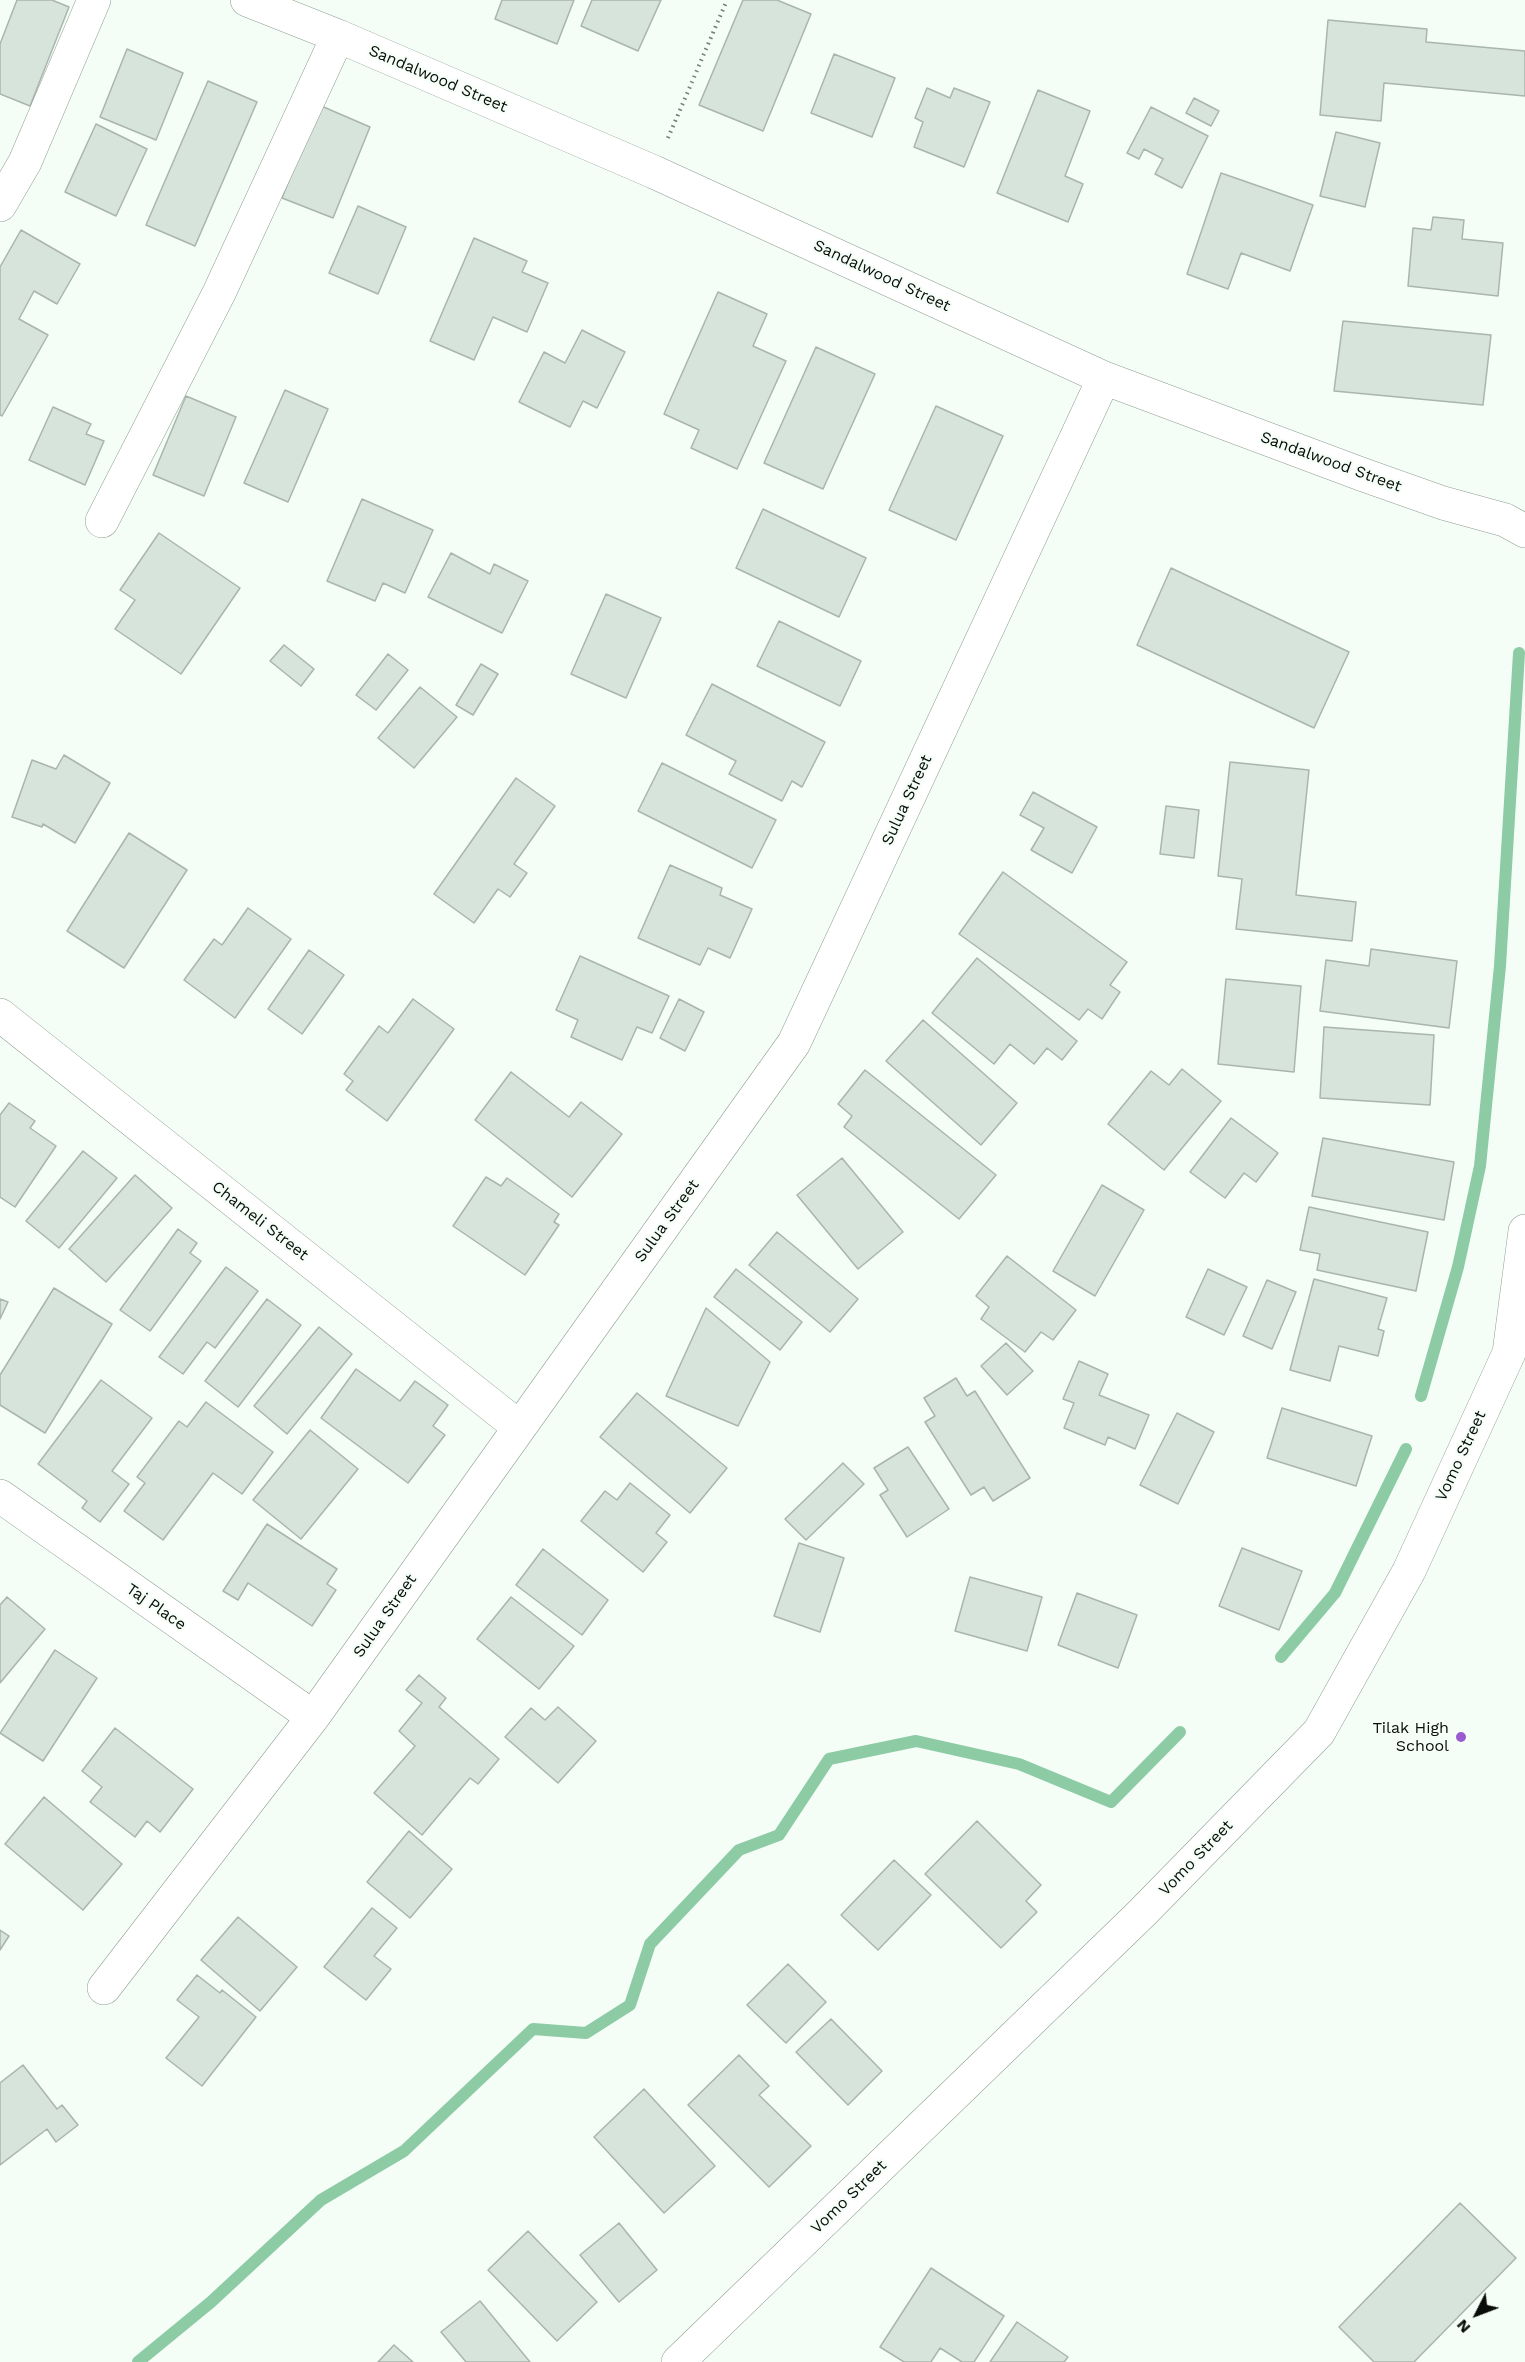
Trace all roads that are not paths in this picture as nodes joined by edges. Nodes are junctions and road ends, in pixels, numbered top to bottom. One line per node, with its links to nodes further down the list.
1 (94, 0): 4 (street)
2 (247, 0): 3 (street, Sandalwood Street)
3 (338, 36): 5 (street, Sandalwood Street); 6 (street)
4 (0, 205)
5 (1104, 378): 7 (street, Sandalwood Street); 11 (street, Sulua Street)
6 (102, 521)
7 (1525, 531)
8 (0, 1015): 11 (street, Chameli Street)
9 (1525, 1231): 10 (street, Vomo Street)
10 (1517, 1355): 15 (street, Vomo Street)
11 (519, 1427): 13 (street, Sulua Street)
12 (0, 1496): 13 (street, Taj Place)
13 (313, 1717): 14 (street, Sulua Street)
14 (104, 1988)
15 (678, 2362)

